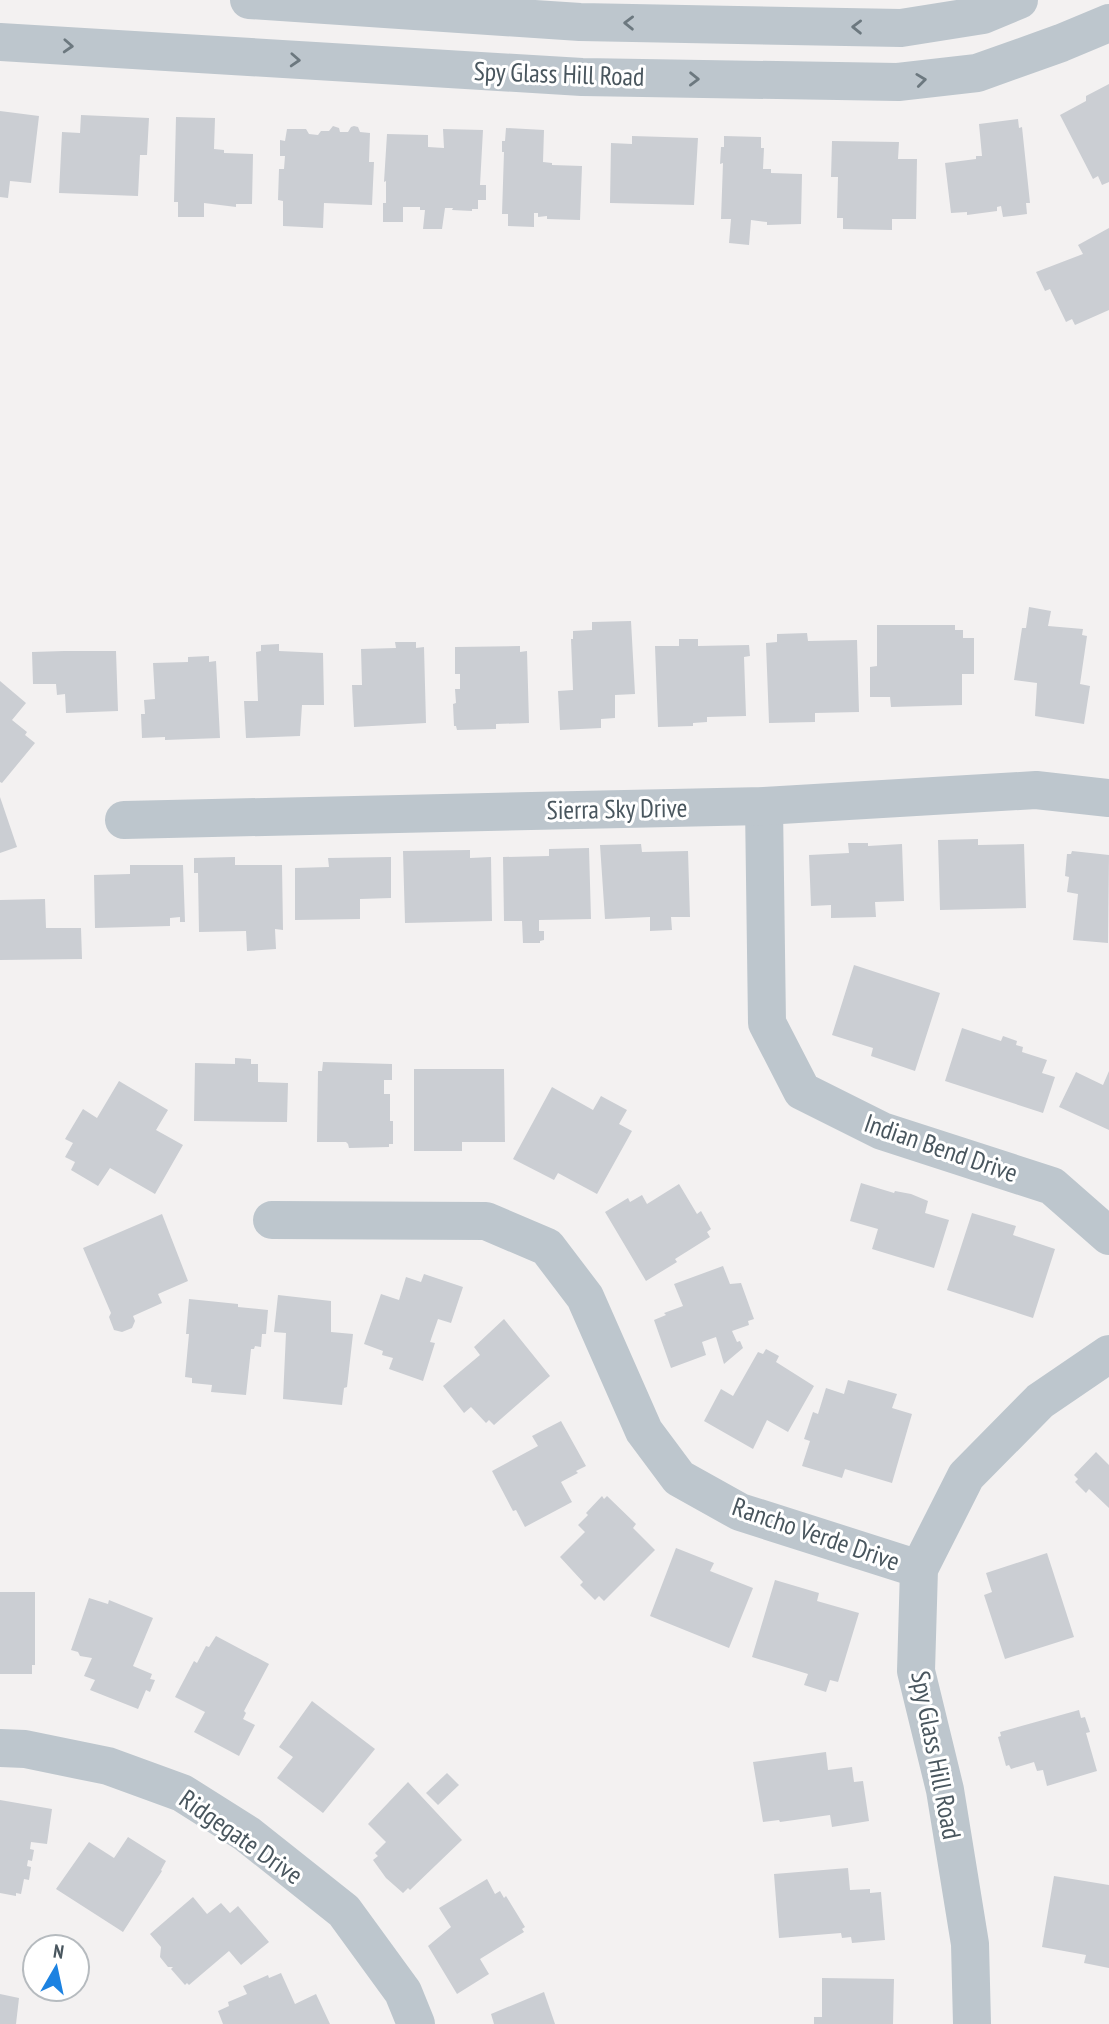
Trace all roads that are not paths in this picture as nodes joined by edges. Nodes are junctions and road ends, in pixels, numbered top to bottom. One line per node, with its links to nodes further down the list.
1 (249, 0): 3 (street, Spy Glass Hill Road)
2 (1019, 0): 3 (street, Spy Glass Hill Road, one-way to 3)
3 (580, 22): 6 (street)
4 (1109, 23): 6 (street, Spy Glass Hill Road, one-way to 4)
5 (0, 42): 6 (street, Spy Glass Hill Road, one-way to 6)
6 (582, 77)
7 (1109, 798): 8 (street, Sierra Sky Drive)
8 (764, 806): 9 (street, Sierra Sky Drive); 11 (street, Indian Bend Drive)
9 (124, 820)
10 (272, 1220): 13 (street, Rancho Verde Drive)
11 (1109, 1236)
12 (1109, 1354): 13 (street, Spy Glass Hill Road)
13 (919, 1569): 16 (street, Spy Glass Hill Road)
14 (0, 1748): 15 (street, Ridgegate Drive)
15 (416, 2024)
16 (972, 2024)

